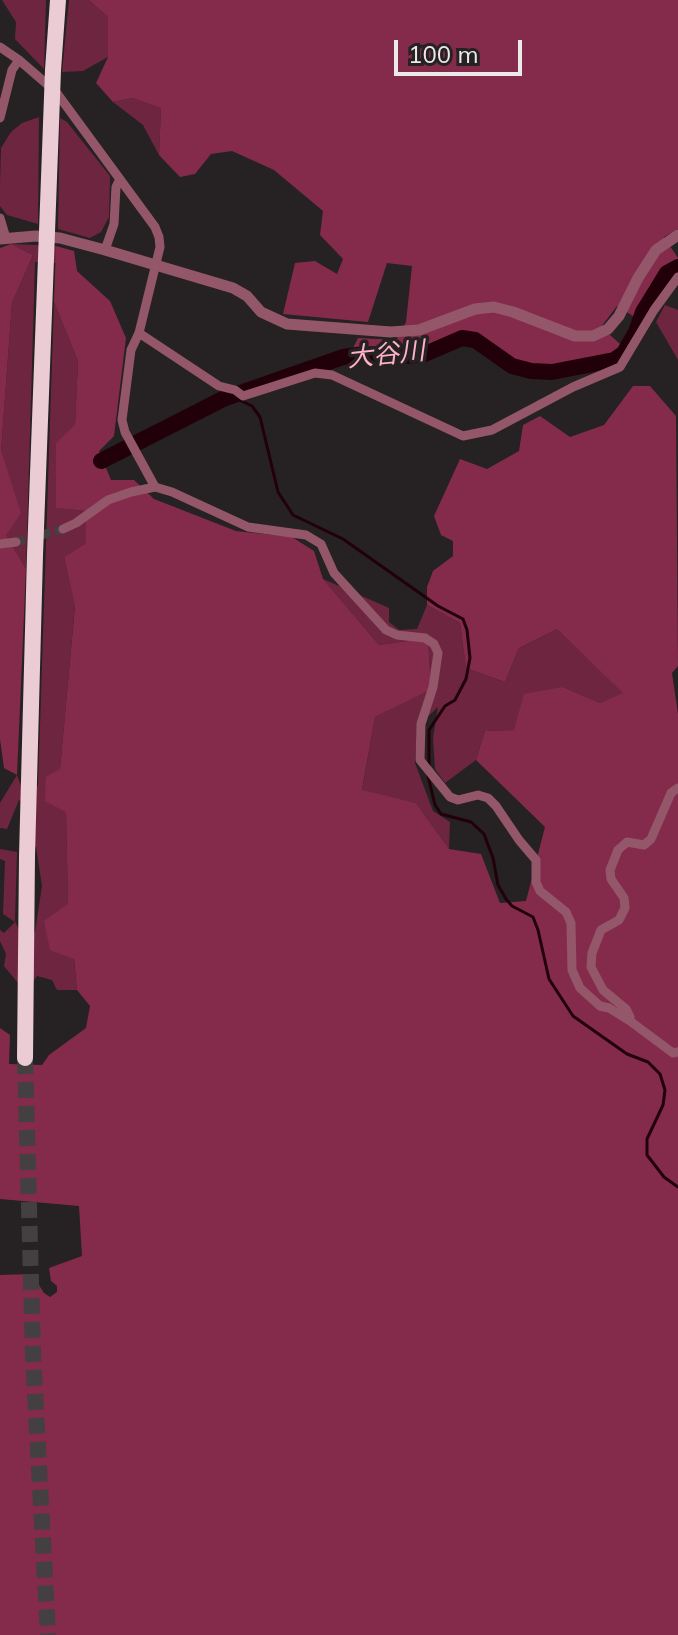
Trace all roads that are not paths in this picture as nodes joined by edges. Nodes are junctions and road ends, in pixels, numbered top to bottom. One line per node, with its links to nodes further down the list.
1 (58, 0): 20 (highway)
2 (0, 47): 3 (street)
3 (19, 60): 4 (street); 5 (street)
4 (0, 118)
5 (120, 179): 9 (street); 10 (street)
6 (0, 218): 8 (street)
7 (678, 235): 10 (street)
8 (3, 238): 9 (street)
9 (105, 250): 10 (street)
10 (156, 265): 12 (street)
11 (678, 277): 12 (street)
12 (139, 333): 13 (street)
13 (155, 487): 14 (street); 18 (street)
14 (63, 529)
15 (16, 542): 16 (street)
16 (0, 544)
17 (678, 788): 18 (street)
18 (630, 1021): 19 (street)
19 (678, 1052)
20 (25, 1058)

